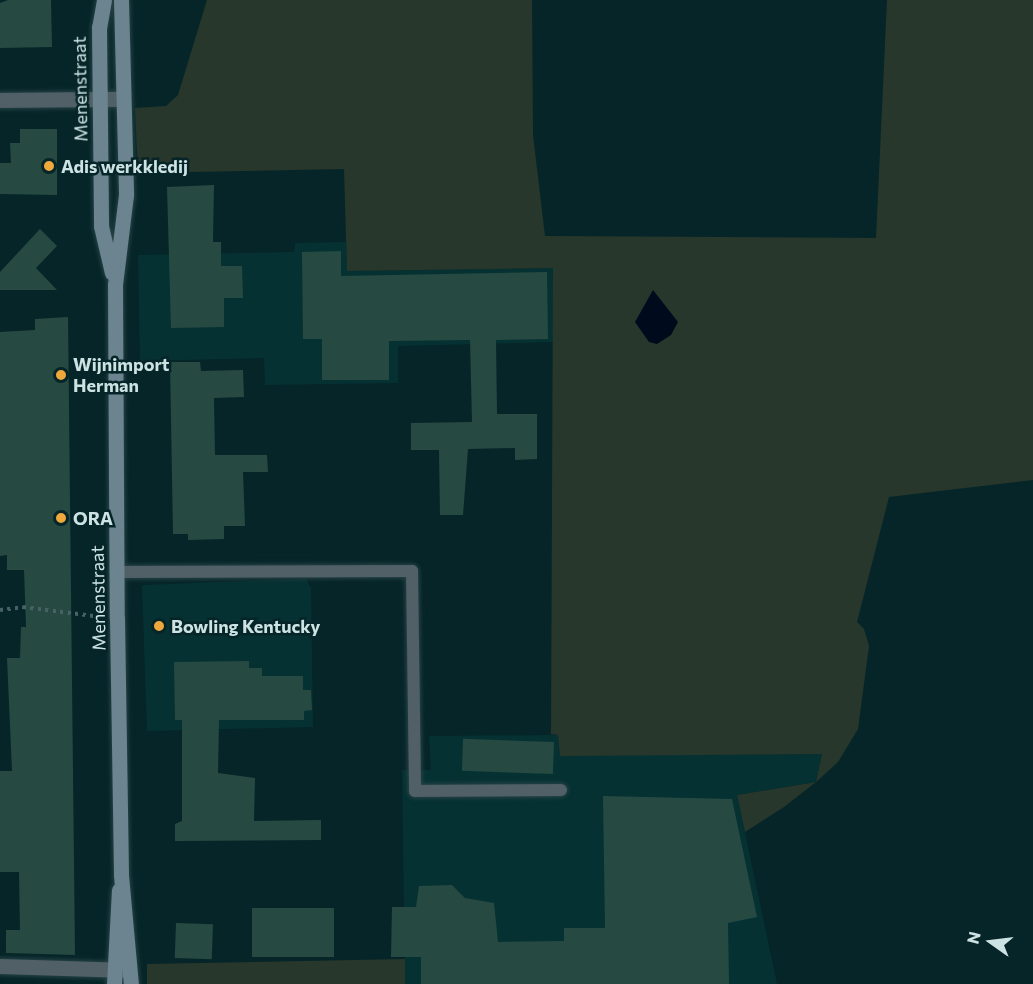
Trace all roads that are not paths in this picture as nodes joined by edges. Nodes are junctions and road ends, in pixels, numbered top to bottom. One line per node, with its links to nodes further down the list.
1 (104, 0): 5 (main road, Menenstraat)
2 (121, 0): 3 (main road, Menenstraat)
3 (123, 99): 5 (street); 6 (main road, Menenstraat)
4 (0, 100): 5 (street)
5 (100, 100): 6 (main road, Menenstraat)
6 (115, 285): 7 (main road, Menenstraat)
7 (117, 572): 8 (lane); 9 (main road, Menenstraat)
8 (561, 790)
9 (121, 875): 11 (main road, Menenstraat); 12 (main road, Menenstraat)
10 (0, 966): 12 (street)
11 (131, 977): 12 (street)
12 (114, 978)

